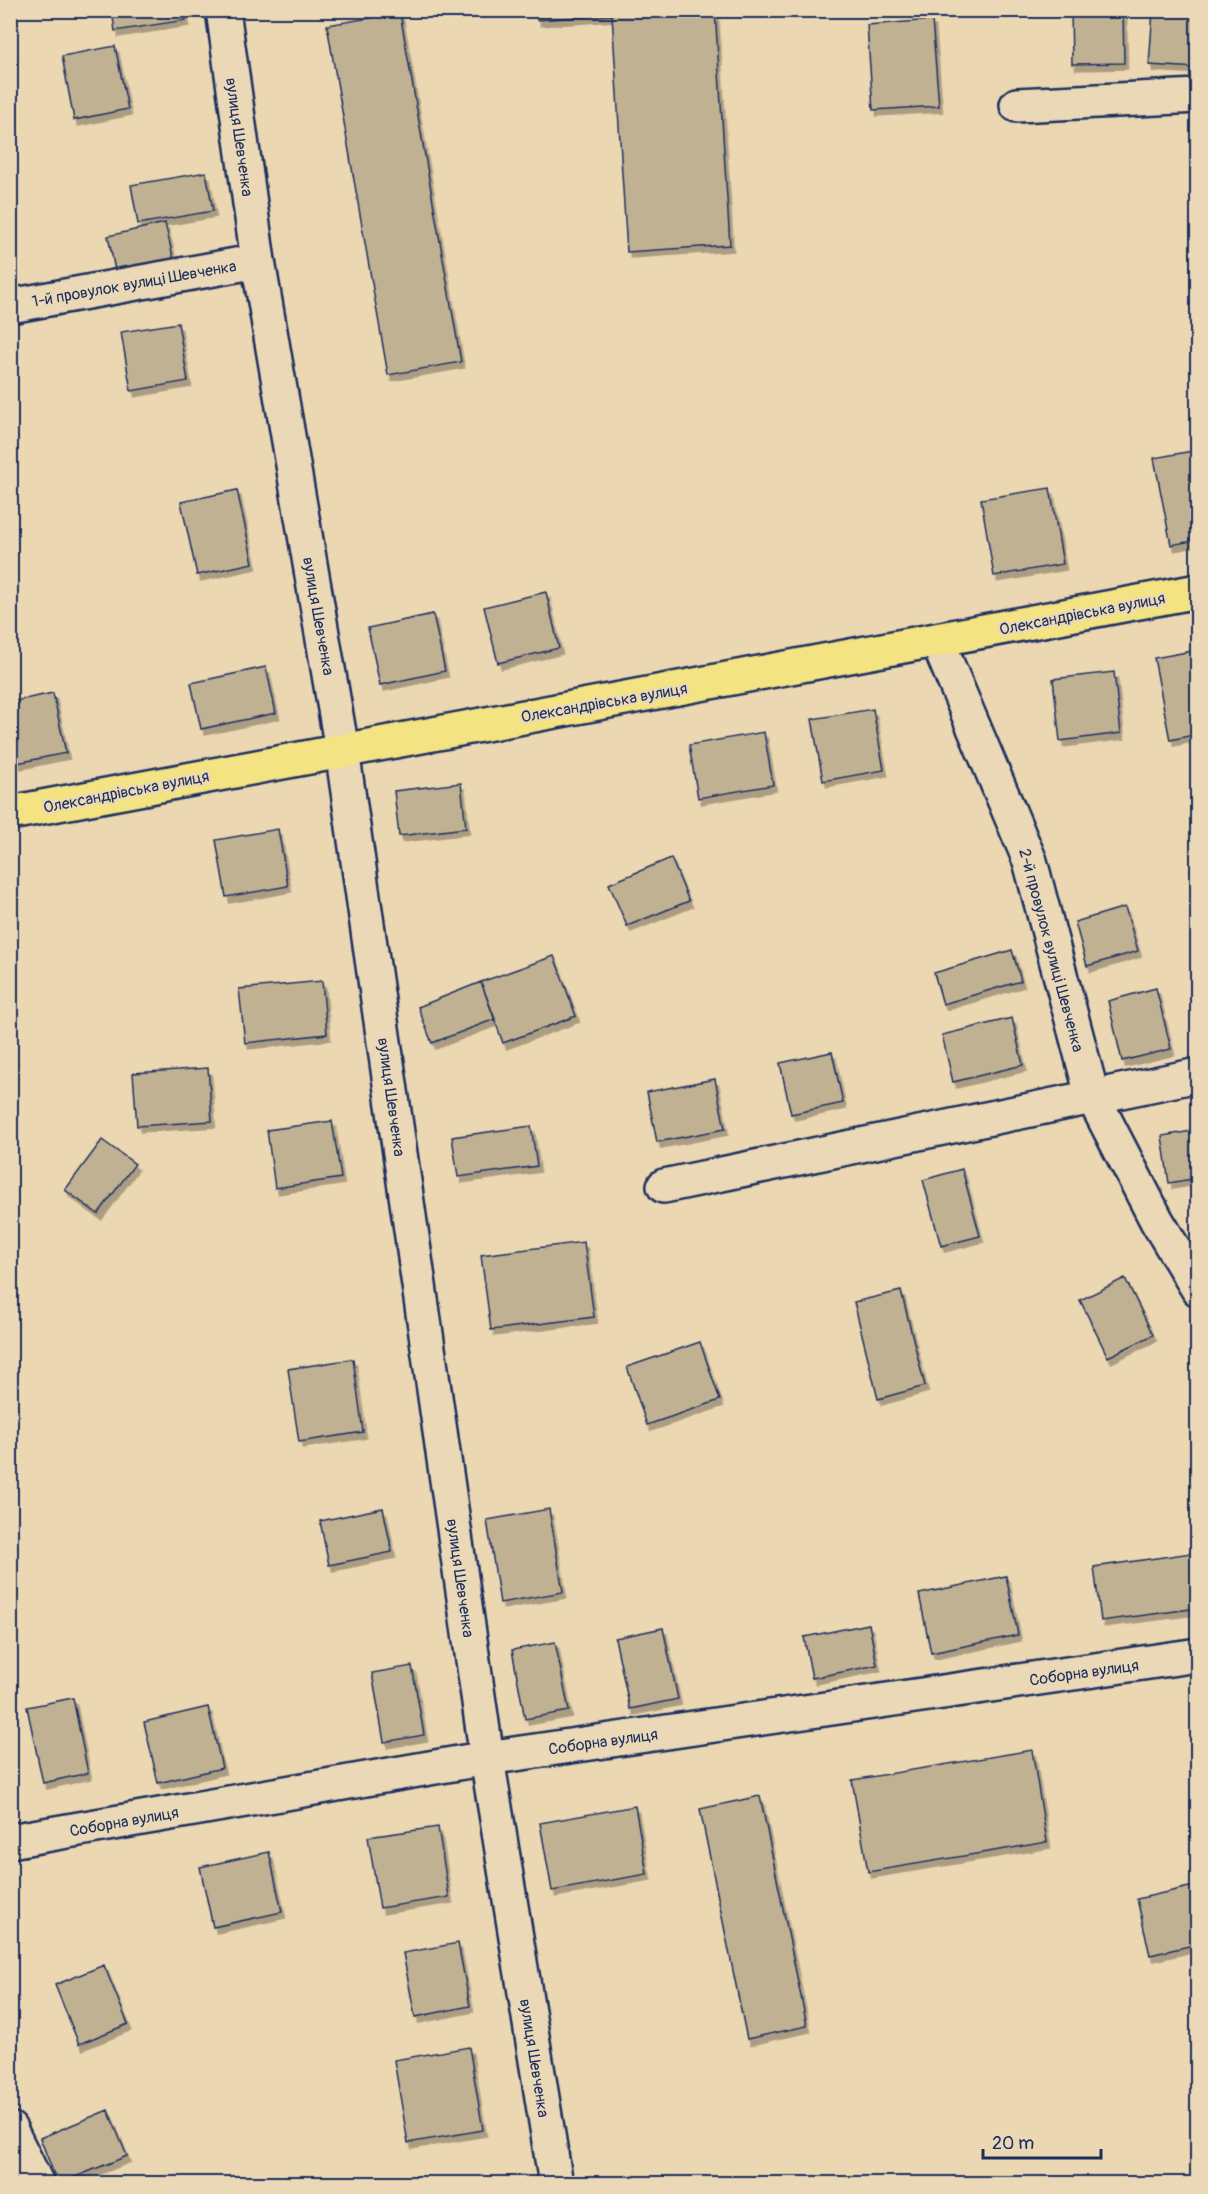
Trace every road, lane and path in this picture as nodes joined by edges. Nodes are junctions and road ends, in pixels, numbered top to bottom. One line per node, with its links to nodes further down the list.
1 (223, 10): 4 (street, вулиця Шевченка)
2 (1197, 96): 3 (street)
3 (1017, 105)
4 (258, 261): 5 (street, 1-й провулок вулиці Шевченка); 8 (street, вулиця Шевченка)
5 (10, 306)
6 (1197, 591): 7 (main road, Олександрівська вулиця)
7 (937, 640): 8 (main road, Олександрівська вулиця); 11 (street, 2-й провулок вулиці Шевченка)
8 (342, 750): 9 (main road, Олександрівська вулиця); 15 (street, вулиця Шевченка)
9 (10, 813)
10 (1197, 1075): 11 (street)
11 (1092, 1095): 12 (street); 13 (street, 2-й провулок вулиці Шевченка)
12 (664, 1186)
13 (1197, 1289)
14 (1197, 1656): 15 (street, Соборна вулиця)
15 (487, 1758): 16 (street, Соборна вулиця); 19 (street, вулиця Шевченка)
16 (10, 1841)
17 (10, 2129): 18 (street)
18 (37, 2184)
19 (556, 2184)

